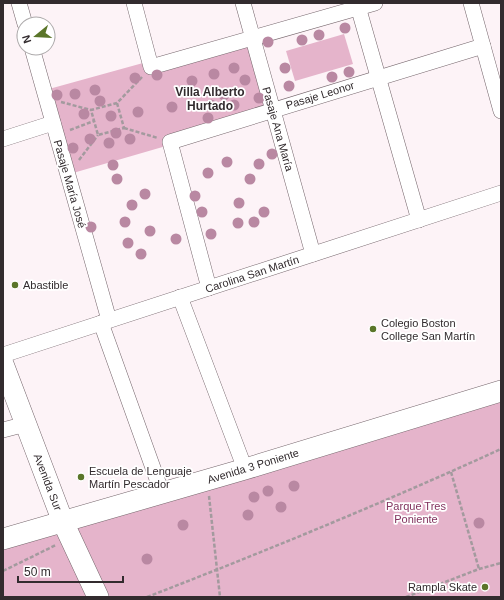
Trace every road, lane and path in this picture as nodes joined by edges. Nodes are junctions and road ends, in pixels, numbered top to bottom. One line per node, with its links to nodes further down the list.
1 (19, 3): 7 (street)
2 (134, 3): 11 (street)
3 (243, 3): 8 (street, Pasaje Ana María)
4 (375, 3): 6 (street)
5 (471, 3): 9 (street)
6 (357, 5): 8 (street); 12 (street)
7 (23, 16)
8 (253, 38): 11 (street); 16 (street, Pasaje Ana María)
9 (483, 46): 12 (street, Pasaje Leonor); 17 (street)
10 (34, 56): 13 (street, Pasaje María José)
11 (151, 67): 14 (path)
12 (378, 78): 16 (street, Pasaje Leonor); 26 (street)
13 (46, 97): 15 (path); 20 (street, Pasaje María José)
14 (117, 103): 15 (path); 19 (path)
15 (91, 110): 18 (path)
16 (273, 110): 23 (street, Pasaje Leonor); 27 (street, Pasaje Ana María)
17 (501, 111)
18 (94, 121): 20 (path); 21 (path)
19 (124, 128): 21 (path); 23 (path)
20 (55, 129): 22 (street); 24 (street, Pasaje María José)
21 (98, 135): 24 (path)
22 (3, 139)
23 (170, 142): 28 (street)
24 (68, 174): 30 (street, Pasaje María José)
25 (501, 193): 26 (street, Carolina San Martín)
26 (419, 220): 27 (street, Carolina San Martín)
27 (313, 254): 28 (street, Carolina San Martín)
28 (209, 288): 29 (street, Carolina San Martín)
29 (180, 297): 30 (street, Carolina San Martín); 37 (street)
30 (105, 322): 31 (street, Carolina San Martín); 40 (street, Pasaje María José)
31 (3, 355)
32 (3, 364): 34 (street, Avenida Sur)
33 (501, 391): 37 (street, Avenida 3 Poniente)
34 (26, 424): 35 (street); 41 (street, Avenida Sur)
35 (3, 430)
36 (501, 449): 38 (path)
37 (245, 469): 39 (street, Avenida 3 Poniente)
38 (451, 472): 45 (path); 46 (path)
39 (207, 480): 40 (street, Avenida 3 Poniente); 46 (path)
40 (162, 493): 41 (street, Avenida 3 Poniente)
41 (63, 522): 42 (street, Avenida 3 Poniente); 48 (street, Avenida Sur)
42 (3, 539)
43 (54, 546): 47 (path)
44 (501, 563): 45 (path)
45 (479, 569): 51 (path)
46 (218, 570): 49 (path); 50 (path)
47 (3, 571)
48 (98, 597)
49 (147, 597)
50 (220, 597)
51 (406, 597)

